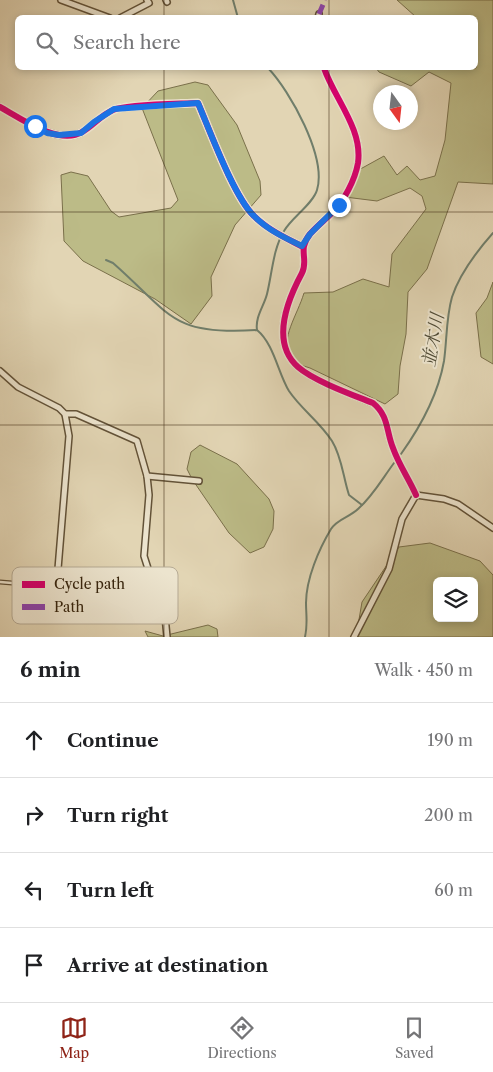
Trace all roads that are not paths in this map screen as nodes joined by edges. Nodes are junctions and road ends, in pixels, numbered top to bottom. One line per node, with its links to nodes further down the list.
1 (61, 0): 3 (street)
2 (147, 0): 4 (street)
3 (102, 15)
4 (126, 15)
5 (325, 70): 7 (street)
6 (0, 107): 7 (street)
7 (302, 246): 12 (street)
8 (0, 371): 9 (street)
9 (65, 414): 10 (street); 14 (street)
10 (147, 476): 11 (street); 15 (street)
11 (199, 481)
12 (416, 495): 13 (street); 18 (street)
13 (493, 528)
14 (58, 567)
15 (148, 567)
16 (167, 624): 17 (street)
17 (168, 637)
18 (354, 637)

